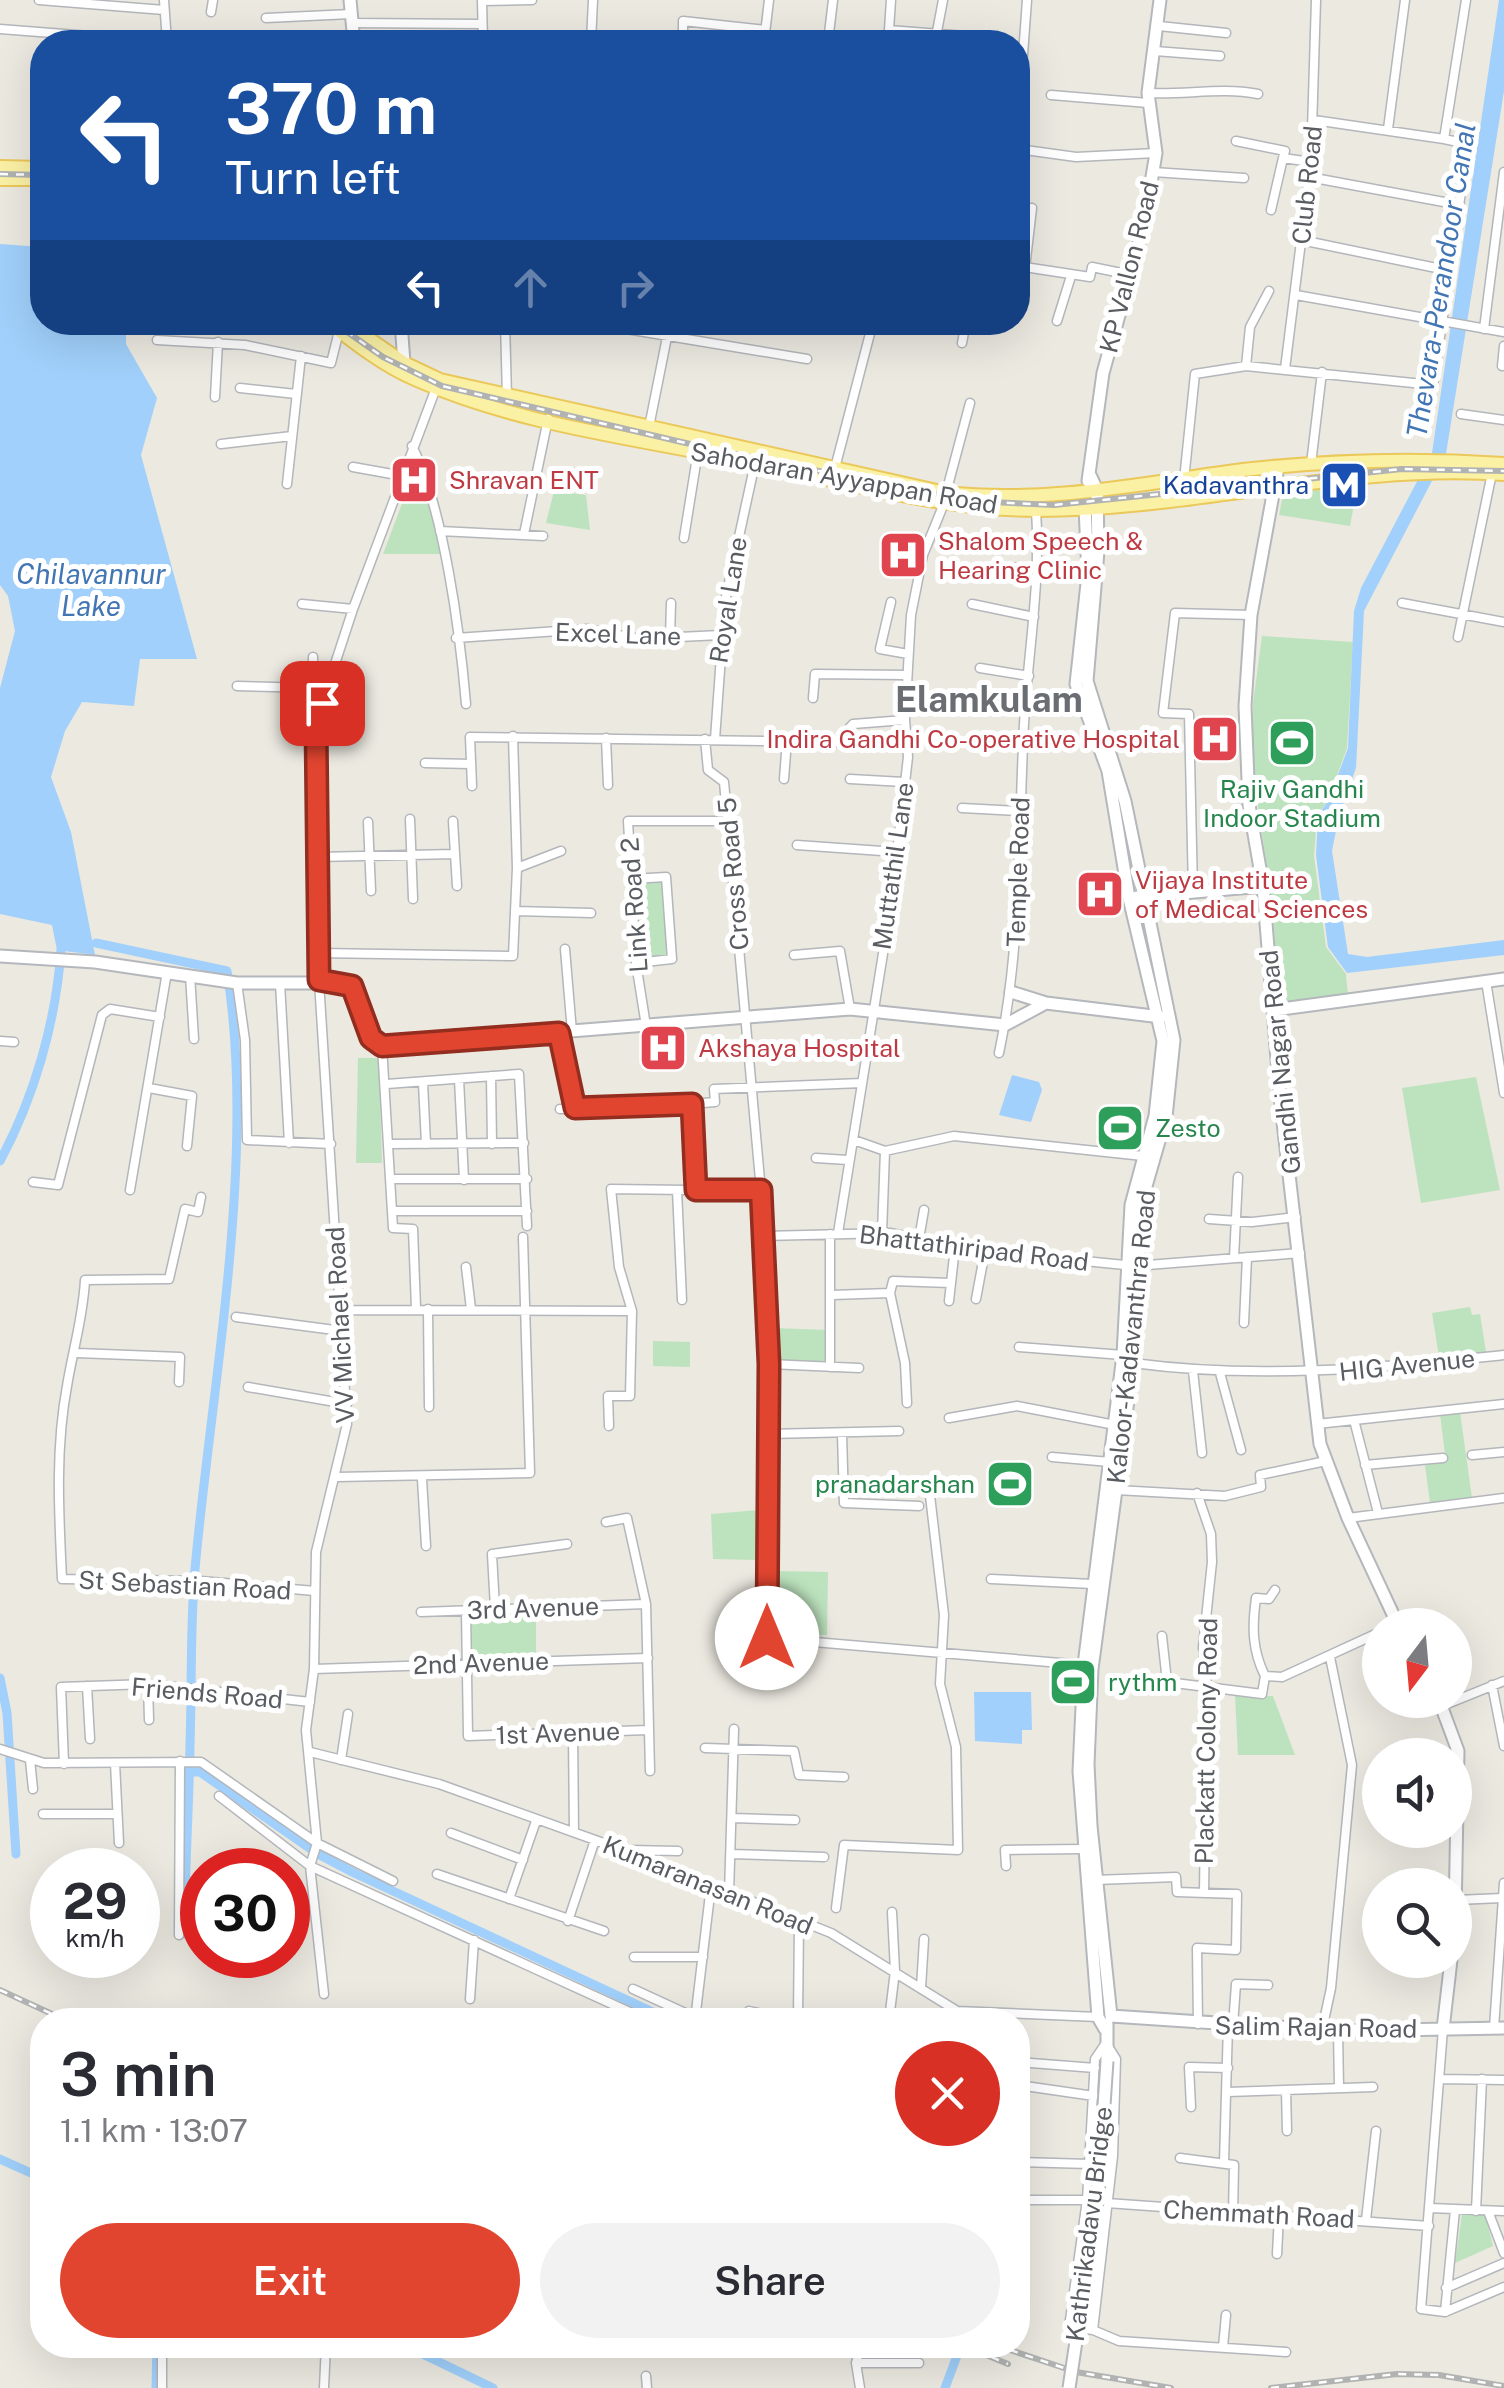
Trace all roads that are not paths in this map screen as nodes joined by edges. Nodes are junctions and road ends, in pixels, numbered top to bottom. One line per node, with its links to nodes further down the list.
1 (38, 0): 15 (street)
2 (213, 0): 16 (street)
3 (482, 0): 4 (street); 19 (street)
4 (532, 0)
5 (593, 0): 24 (street)
6 (768, 0): 26 (street)
7 (833, 0): 27 (street)
8 (891, 0): 28 (street)
9 (943, 0): 29 (street)
10 (1028, 0): 30 (street)
11 (1160, 0): 20 (main road, KP Vallon Road)
12 (1316, 0): 38 (street, Club Road)
13 (1406, 0): 39 (street)
14 (1466, 0): 40 (street)
15 (164, 5): 22 (street)
16 (211, 12)
17 (351, 12): 18 (street); 19 (street)
18 (266, 18)
19 (482, 24): 23 (street)
20 (1159, 26): 32 (street); 33 (main road, KP Vallon Road)
21 (0, 29): 31 (street)
22 (165, 30)
23 (482, 30)
24 (592, 30)
25 (682, 30): 26 (street)
26 (766, 30)
27 (829, 30)
28 (889, 30)
29 (937, 30)
30 (1026, 30)
31 (30, 31)
32 (1226, 33)
33 (1155, 50): 34 (street); 37 (main road, KP Vallon Road)
34 (1220, 56)
35 (1258, 94): 37 (street)
36 (1051, 95): 37 (street)
37 (1148, 98): 43 (main road, KP Vallon Road)
38 (1314, 120): 39 (street); 45 (street, Club Road)
39 (1388, 129): 40 (street)
40 (1444, 139): 54 (street)
41 (1236, 142): 44 (street)
42 (1030, 151): 43 (street)
43 (1156, 153): 48 (main road, KP Vallon Road)
44 (1284, 158): 45 (street); 56 (street)
45 (1310, 162): 50 (street, Club Road)
46 (0, 167): 47 (main road)
47 (30, 168)
48 (1153, 172): 51 (street); 61 (main road, KP Vallon Road)
49 (1504, 172): 67 (street)
50 (1309, 177): 54 (street); 58 (street, Club Road)
51 (1244, 178)
52 (0, 179): 53 (main road)
53 (30, 179)
54 (1460, 204): 60 (street)
55 (1032, 208): 57 (street)
56 (1271, 210)
57 (1030, 219)
58 (1302, 240): 60 (street); 64 (street, Club Road)
59 (1030, 269): 62 (street)
60 (1451, 271): 66 (street)
61 (1131, 275): 62 (street); 116 (main road, KP Vallon Road)
62 (1071, 276): 65 (street)
63 (1268, 291): 85 (street)
64 (1296, 296): 66 (street); 87 (street, Club Road)
65 (1057, 322)
66 (1444, 324): 67 (street); 88 (street)
67 (1484, 329): 68 (street)
68 (1504, 332)
69 (336, 335): 82 (street)
70 (349, 335): 89 (main road, Sahodaran Ayyappan Road)
71 (355, 335): 84 (main road, Sahodaran Ayyappan Road)
72 (402, 335): 84 (main road)
73 (506, 335): 93 (street)
74 (657, 335): 77 (street)
75 (870, 335): 110 (street)
76 (964, 335): 80 (street)
77 (668, 337): 83 (street); 98 (street)
78 (157, 340): 79 (street)
79 (218, 342): 82 (street); 92 (street)
80 (962, 343)
81 (1504, 346): 86 (street)
82 (301, 356): 91 (street)
83 (807, 360)
84 (404, 363): 89 (main road, Sahodaran Ayyappan Road)
85 (1246, 366): 87 (street); 113 (street)
86 (1502, 366)
87 (1285, 368): 88 (street)
88 (1322, 372): 104 (street)
89 (438, 384): 93 (main road, Sahodaran Ayyappan Road); 96 (main road, Sahodaran Ayyappan Road); 101 (street, VV Michael Road)
90 (240, 388): 91 (street)
91 (296, 394): 99 (street)
92 (215, 397)
93 (507, 397): 98 (main road, Sahodaran Ayyappan Road)
94 (970, 403): 117 (street, Muttathil Lane)
95 (1461, 414): 97 (street)
96 (548, 418): 102 (main road, Sahodaran Ayyappan Road); 121 (street)
97 (1504, 420)
98 (649, 428): 103 (main road, Sahodaran Ayyappan Road)
99 (292, 436): 100 (street); 114 (street)
100 (222, 444)
101 (412, 446): 112 (street, VV Michael Road); 120 (street)
102 (698, 451): 103 (main road, Sahodaran Ayyappan Road); 123 (street)
103 (756, 457): 110 (main road, Sahodaran Ayyappan Road); 117 (main road, Sahodaran Ayyappan Road); 136 (street, Royal Lane)
104 (1312, 464): 106 (main road, Sahodaran Ayyappan Road); 109 (main road, Sahodaran Ayyappan Road)
105 (1504, 464): 107 (main road, Sahodaran Ayyappan Road)
106 (1423, 466): 107 (main road, Sahodaran Ayyappan Road); 115 (main road, Sahodaran Ayyappan Road)
107 (1447, 466): 111 (main road, Sahodaran Ayyappan Road)
108 (353, 467): 112 (street)
109 (1278, 467): 113 (main road, Sahodaran Ayyappan Road); 115 (main road, Gandhi Nagar Road)
110 (835, 468): 117 (main road, Sahodaran Ayyappan Road)
111 (1498, 474): 134 (street)
112 (402, 476): 131 (street, VV Michael Road)
113 (1184, 480): 116 (main road, Sahodaran Ayyappan Road)
114 (287, 484)
115 (1278, 486): 118 (main road, Sahodaran Ayyappan Road); 132 (main road, Gandhi Nagar Road)
116 (1090, 491): 117 (main road, Sahodaran Ayyappan Road); 118 (main road)
117 (946, 497): 119 (main road, Sahodaran Ayyappan Road); 140 (street, Muttathil Lane)
118 (1091, 507): 119 (main road, Sahodaran Ayyappan Road); 183 (main road, Kaloor-Kadavanthra Road)
119 (1036, 510): 125 (street, Temple Road)
120 (440, 531): 121 (street); 137 (street)
121 (524, 534): 122 (street)
122 (542, 536)
123 (684, 538)
124 (1006, 567): 125 (street)
125 (1040, 568): 133 (street, Temple Road)
126 (672, 602): 138 (street)
127 (890, 602): 140 (street)
128 (1402, 603): 134 (street)
129 (302, 604): 131 (street)
130 (972, 604): 133 (street)
131 (353, 609): 149 (street, VV Michael Road)
132 (1251, 615): 180 (main road, Gandhi Nagar Road); 182 (street)
133 (1034, 617): 144 (street, Temple Road)
134 (1464, 618): 135 (street); 139 (street)
135 (1504, 622)
136 (720, 635): 138 (street, Excel Lane); 155 (street, Royal Lane)
137 (456, 638): 138 (street, Excel Lane); 150 (street)
138 (670, 638)
139 (1458, 638)
140 (908, 654): 143 (street, Muttathil Lane)
141 (313, 657): 146 (street)
142 (980, 668): 144 (street)
143 (906, 675): 147 (street); 152 (street, Muttathil Lane)
144 (1029, 676): 151 (street, Temple Road)
145 (238, 686): 146 (street)
146 (314, 688): 149 (street)
147 (813, 698)
148 (984, 698): 151 (street)
149 (322, 703): 175 (street, VV Michael Road)
150 (466, 704)
151 (1025, 705): 165 (street, Temple Road)
152 (904, 720): 156 (street); 161 (street, Muttathil Lane)
153 (513, 736): 154 (street); 158 (street); 177 (street)
154 (606, 738): 155 (street); 162 (street)
155 (710, 739): 156 (street); 167 (street, Cross Road 5)
156 (786, 740): 159 (street)
157 (425, 763): 158 (street)
158 (471, 764): 163 (street)
159 (784, 778)
160 (850, 779): 161 (street)
161 (904, 782): 172 (street, Muttathil Lane)
162 (608, 785)
163 (472, 786)
164 (962, 808): 165 (street)
165 (1020, 811): 199 (street, Temple Road)
166 (410, 820): 174 (street)
167 (726, 820): 178 (street, Link Road 2); 205 (street, Cross Road 5)
168 (454, 821): 173 (street)
169 (368, 822): 176 (street)
170 (796, 845): 172 (street)
171 (561, 851): 177 (street)
172 (896, 852): 202 (street, Muttathil Lane)
173 (455, 854): 174 (street); 179 (street)
174 (412, 855): 176 (street); 184 (street)
175 (317, 856): 176 (street); 188 (street, VV Michael Road)
176 (369, 856): 181 (street)
177 (517, 868): 185 (street)
178 (631, 879): 191 (street, Link Road 2); 191 (street)
179 (457, 886)
180 (1262, 886): 182 (main road); 203 (main road, Gandhi Nagar Road)
181 (371, 891)
182 (1193, 892): 183 (main road)
183 (1136, 897): 206 (main road, Kaloor-Kadavanthra Road)
184 (414, 899)
185 (515, 911): 186 (street); 188 (street)
186 (591, 913)
187 (565, 949): 209 (street)
188 (318, 953): 195 (street, VV Michael Road)
189 (794, 955): 201 (street)
190 (0, 956): 192 (main road)
191 (636, 963): 208 (street, Link Road 2)
192 (167, 972): 193 (main road); 204 (street)
193 (190, 975): 197 (main road); 210 (street)
194 (1504, 979): 196 (main road)
195 (319, 980): 198 (main road); 213 (main road); 229 (street, VV Michael Road)
196 (1486, 981): 203 (main road); 222 (street)
197 (237, 983): 198 (main road); 228 (street)
198 (280, 983): 228 (street)
199 (1011, 992): 200 (main road); 207 (street, Temple Road)
200 (1046, 1004): 206 (main road); 207 (main road)
201 (850, 1009): 202 (main road); 205 (main road)
202 (872, 1009): 207 (main road); 218 (street, Muttathil Lane)
203 (1274, 1010): 252 (main road, Gandhi Nagar Road)
204 (160, 1017): 221 (street); 243 (street)
205 (747, 1018): 208 (main road); 220 (street, Cross Road 5)
206 (1164, 1018): 236 (main road, Kaloor-Kadavanthra Road); 266 (main road, Kaloor-Kadavanthra Road)
207 (1005, 1025): 214 (street, Temple Road)
208 (646, 1026): 209 (main road)
209 (566, 1032): 213 (main road); 224 (street)
210 (194, 1039)
211 (0, 1041): 212 (street)
212 (14, 1042)
213 (382, 1046): 219 (street)
214 (999, 1053)
215 (491, 1076): 216 (street); 227 (street); 233 (street)
216 (459, 1079): 217 (street); 232 (street)
217 (423, 1083): 219 (street); 231 (street)
218 (862, 1083): 220 (street); 226 (street, Muttathil Lane)
219 (387, 1084): 230 (street)
220 (753, 1087): 223 (street); 247 (street, Cross Road 5)
221 (149, 1088): 234 (street); 244 (street)
222 (1504, 1092)
223 (692, 1104): 224 (street); 246 (street)
224 (575, 1108): 225 (street)
225 (560, 1109)
226 (854, 1140): 235 (street); 238 (street, Muttathil Lane)
227 (524, 1142): 233 (street); 241 (street)
228 (289, 1143): 229 (street)
229 (330, 1144): 278 (street, VV Michael Road)
230 (390, 1144): 231 (street); 240 (street)
231 (426, 1144): 232 (street)
232 (462, 1144): 233 (street); 242 (street)
233 (492, 1144)
234 (187, 1146)
235 (885, 1151): 236 (street); 256 (street)
236 (1143, 1156): 266 (main road, Kaloor-Kadavanthra Road)
237 (816, 1158): 238 (street)
238 (848, 1160): 257 (street, Muttathil Lane)
239 (1238, 1177): 254 (street)
240 (390, 1179): 242 (street); 250 (street)
241 (528, 1179): 242 (street); 251 (street)
242 (464, 1180)
243 (33, 1182)
244 (130, 1190)
245 (677, 1190): 246 (street); 272 (street); 279 (street)
246 (696, 1190): 247 (street)
247 (761, 1190): 258 (street, Cross Road 5)
248 (202, 1198): 284 (street, St Sebastian Road)
249 (924, 1210): 260 (street)
250 (392, 1211): 251 (street); 274 (street)
251 (527, 1212): 255 (street)
252 (1296, 1217): 254 (street); 263 (main road, Gandhi Nagar Road)
253 (1209, 1219): 254 (street)
254 (1236, 1222): 265 (street)
255 (528, 1226)
256 (882, 1233): 257 (street, Bhattathiripad Road); 260 (street, Bhattathiripad Road)
257 (834, 1234): 258 (street, Bhattathiripad Road); 270 (street, Muttathil Lane)
258 (763, 1236): 287 (street, Cross Road 5)
259 (523, 1237): 277 (street)
260 (919, 1239): 261 (street, Bhattathiripad Road)
261 (955, 1247): 262 (street, Bhattathiripad Road); 268 (street)
262 (985, 1251): 266 (street, Bhattathiripad Road); 271 (street)
263 (1300, 1252): 264 (street, Bhattathiripad Road); 292 (main road, Gandhi Nagar Road)
264 (1247, 1256): 265 (street, Bhattathiripad Road); 281 (street)
265 (1234, 1258): 266 (street, Bhattathiripad Road)
266 (1130, 1266): 286 (main road, Kaloor-Kadavanthra Road)
267 (466, 1267): 275 (street)
268 (950, 1283): 269 (street); 273 (street)
269 (890, 1293): 270 (street); 295 (street)
270 (832, 1295): 288 (street, Muttathil Lane)
271 (976, 1299)
272 (682, 1300)
273 (948, 1300)
274 (416, 1308): 276 (street); 278 (street)
275 (471, 1308): 276 (street); 277 (street)
276 (428, 1309): 298 (street)
277 (524, 1309): 279 (street); 317 (street)
278 (340, 1310): 282 (street, VV Michael Road)
279 (632, 1311): 303 (street)
280 (236, 1317): 282 (street)
281 (1244, 1323)
282 (342, 1330): 296 (street, VV Michael Road)
283 (1019, 1347): 286 (street, HIG Avenue)
284 (76, 1353): 293 (street); 331 (street, St Sebastian Road)
285 (1504, 1355): 292 (street, HIG Avenue)
286 (1128, 1359): 290 (street, HIG Avenue); 302 (main road, Kaloor-Kadavanthra Road); 319 (main road, Kaloor-Kadavanthra Road)
287 (769, 1364): 288 (street); 305 (street, Cross Road 5)
288 (830, 1367): 289 (street)
289 (859, 1368)
290 (1193, 1371): 291 (street, HIG Avenue); 309 (street)
291 (1220, 1373): 292 (street, HIG Avenue); 307 (street)
292 (1310, 1374): 301 (main road, Gandhi Nagar Road)
293 (180, 1382)
294 (248, 1387): 296 (street)
295 (907, 1403)
296 (347, 1404): 316 (street, VV Michael Road)
297 (1504, 1404): 300 (street)
298 (429, 1407)
299 (949, 1418): 302 (street)
300 (1354, 1420): 301 (street); 315 (street)
301 (1317, 1424): 313 (main road, Gandhi Nagar Road)
302 (1114, 1425): 314 (main road, Kaloor-Kadavanthra Road)
303 (609, 1426)
304 (899, 1431): 306 (street)
305 (768, 1434): 306 (street); 339 (street, Cross Road 5)
306 (842, 1434): 322 (street)
307 (1241, 1450)
308 (1504, 1452): 310 (street)
309 (1202, 1453)
310 (1472, 1455)
311 (1052, 1458): 314 (street)
312 (1443, 1458): 315 (street)
313 (1326, 1460): 320 (street); 324 (main road, Gandhi Nagar Road)
314 (1110, 1462): 319 (main road, Kaloor-Kadavanthra Road)
315 (1365, 1465): 323 (street)
316 (336, 1478): 317 (street); 331 (street, VV Michael Road)
317 (422, 1478): 327 (street)
318 (929, 1487): 339 (street)
319 (1111, 1490): 320 (street); 329 (main road, Kaloor-Kadavanthra Road); 373 (main road, Kaloor-Kadavanthra Road)
320 (1197, 1493): 350 (street, Plackatt Colony Road)
321 (1504, 1498): 323 (street)
322 (919, 1506)
323 (1378, 1513): 324 (street)
324 (1348, 1518): 334 (main road, Gandhi Nagar Road)
325 (606, 1522): 332 (street)
326 (566, 1544): 333 (street)
327 (426, 1546)
328 (991, 1579): 329 (street)
329 (1092, 1584): 343 (main road, Kaloor-Kadavanthra Road)
330 (1274, 1590): 345 (street)
331 (315, 1591): 344 (street, VV Michael Road)
332 (646, 1604): 333 (street, 3rd Avenue); 341 (street)
333 (496, 1608): 335 (street, 3rd Avenue)
334 (1389, 1608)
335 (466, 1610): 336 (street, 3rd Avenue); 342 (street)
336 (421, 1612)
337 (1162, 1636): 350 (street)
338 (1362, 1641): 340 (street)
339 (940, 1654): 343 (street); 405 (street)
340 (1330, 1657): 345 (street); 435 (street)
341 (648, 1658): 342 (street, 2nd Avenue); 356 (street)
342 (467, 1664): 344 (street, 2nd Avenue); 358 (street, 1st Avenue)
343 (1084, 1665): 373 (main road, Kaloor-Kadavanthra Road)
344 (314, 1670): 352 (street, VV Michael Road)
345 (1264, 1676): 350 (street)
346 (1504, 1680): 348 (street)
347 (148, 1684): 349 (street, Friends Road); 352 (street, Friends Road); 355 (street)
348 (1492, 1685): 351 (street); 360 (street)
349 (87, 1686): 359 (street); 369 (street)
350 (1207, 1686): 400 (street, Plackatt Colony Road)
351 (1472, 1692)
352 (310, 1702): 364 (street, VV Michael Road)
353 (348, 1714): 366 (street)
354 (1446, 1718): 394 (main road)
355 (149, 1720)
356 (648, 1730): 358 (street, 1st Avenue); 370 (street)
357 (734, 1730): 362 (street)
358 (573, 1732): 380 (street)
359 (90, 1738)
360 (1504, 1746)
361 (704, 1748): 362 (street)
362 (733, 1748): 371 (street); 377 (street)
363 (3, 1750): 365 (street)
364 (310, 1752): 366 (street, Kumaranasan Road); 384 (street, VV Michael Road)
365 (30, 1760): 369 (street); 372 (street)
366 (341, 1760): 379 (street, Kumaranasan Road)
367 (180, 1761): 368 (street); 384 (street); 410 (street)
368 (115, 1763): 369 (street); 376 (street)
369 (64, 1764)
370 (650, 1771)
371 (844, 1777)
372 (32, 1788)
373 (1085, 1790): 386 (main road, Kaloor-Kadavanthra Road); 396 (main road, Kaloor-Kadavanthra Road)
374 (219, 1796): 385 (street)
375 (43, 1814): 376 (street)
376 (118, 1814): 383 (street)
377 (732, 1818): 378 (street); 389 (street)
378 (795, 1820)
379 (536, 1821): 380 (street, Kumaranasan Road); 391 (street)
380 (574, 1832): 382 (street, Kumaranasan Road)
381 (451, 1833): 391 (street)
382 (595, 1840): 387 (street, Kumaranasan Road); 407 (street)
383 (119, 1843)
384 (317, 1843): 392 (street); 397 (street)
385 (290, 1848)
386 (1084, 1849): 393 (street); 431 (main road, Kaloor-Kadavanthra Road)
387 (624, 1850): 388 (street); 399 (street, Kumaranasan Road)
388 (678, 1851)
389 (731, 1854): 390 (street); 401 (street)
390 (824, 1857)
391 (523, 1860): 404 (street)
392 (310, 1863): 412 (street); 420 (street)
393 (1006, 1866)
394 (1456, 1868)
395 (436, 1874): 404 (street)
396 (1095, 1880): 400 (street); 431 (main road, Kaloor-Kadavanthra Road)
397 (393, 1881)
398 (1504, 1883): 402 (street)
399 (711, 1886): 401 (street, Kumaranasan Road); 413 (street)
400 (1204, 1893): 432 (street)
401 (729, 1894): 408 (street, Kumaranasan Road)
402 (1503, 1894): 403 (street); 422 (street)
403 (1472, 1898)
404 (510, 1899): 407 (street)
405 (836, 1908)
406 (892, 1912): 415 (street)
407 (568, 1921): 409 (street)
408 (799, 1921): 415 (street, Kumaranasan Road); 426 (street)
409 (604, 1931)
410 (178, 1936)
411 (924, 1939): 418 (street)
412 (474, 1940): 421 (street); 423 (street)
413 (704, 1956): 414 (street); 425 (street)
414 (634, 1958)
415 (895, 1971): 418 (street, Kumaranasan Road); 427 (street)
416 (1449, 1978): 436 (main road)
417 (1268, 1985): 433 (street)
418 (921, 1988): 428 (street, Kumaranasan Road)
419 (634, 1989): 424 (street)
420 (324, 1994)
421 (470, 1999)
422 (1500, 2002): 434 (street)
423 (621, 2008)
424 (673, 2008)
425 (697, 2008)
426 (798, 2008)
427 (890, 2008)
428 (959, 2008)
429 (1129, 2016): 431 (main road, Salim Rajan Road); 432 (main road, Salim Rajan Road); 438 (main road)
430 (1030, 2017): 431 (street, Kumaranasan Road)
431 (1105, 2021): 438 (main road, Kathrikadavu Bridge)
432 (1198, 2024): 433 (main road, Salim Rajan Road)
433 (1230, 2026): 435 (main road, Salim Rajan Road); 441 (street)
434 (1499, 2028): 436 (main road, Salim Rajan Road)
435 (1322, 2030): 437 (main road, Salim Rajan Road)
436 (1444, 2030): 437 (main road, Salim Rajan Road); 442 (street)
437 (1338, 2032): 446 (street)
438 (1106, 2042): 440 (main road, Kathrikadavu Bridge); 460 (street)
439 (1030, 2062): 440 (street)
440 (1101, 2064): 450 (street); 490 (main road, Kathrikadavu Bridge, bridge)
441 (1228, 2068): 449 (street); 451 (street)
442 (1440, 2079): 443 (street); 461 (street)
443 (1482, 2080): 444 (street); 463 (street)
444 (1504, 2080)
445 (1030, 2087): 450 (street)
446 (1339, 2088): 447 (street); 448 (street)
447 (1373, 2088)
448 (1286, 2090): 449 (street); 452 (street)
449 (1228, 2092): 456 (street)
450 (1094, 2096): 457 (street)
451 (1191, 2107)
452 (1287, 2132)
453 (1376, 2132): 468 (street)
454 (1180, 2158): 456 (street)
455 (1030, 2162): 457 (street)
456 (1224, 2162): 466 (street)
457 (1090, 2164): 459 (street)
458 (1030, 2200): 459 (street, Chemmath Road)
459 (1088, 2200): 460 (street, Chemmath Road); 477 (street)
460 (1108, 2203): 466 (street, Chemmath Road); 477 (street)
461 (1430, 2208): 462 (street); 469 (street)
462 (1455, 2210): 463 (street); 474 (street)
463 (1476, 2210): 464 (street)
464 (1488, 2211): 465 (street); 470 (street)
465 (1504, 2211)
466 (1233, 2215): 467 (street, Chemmath Road)
467 (1279, 2216): 468 (street, Chemmath Road); 471 (street)
468 (1366, 2220): 469 (street, Chemmath Road)
469 (1429, 2226): 475 (street)
470 (1504, 2253)
471 (1277, 2254)
472 (1504, 2263): 474 (street)
473 (1504, 2287): 475 (street)
474 (1446, 2288): 475 (street)
475 (1444, 2312)
476 (1226, 2316): 478 (street)
477 (1093, 2330): 478 (street)
478 (1223, 2348): 479 (street)
479 (1286, 2352)
480 (162, 2358): 486 (street)
481 (325, 2358): 487 (street)
482 (857, 2358): 483 (street)
483 (856, 2363): 484 (street); 489 (street)
484 (919, 2364)
485 (646, 2376): 488 (street)
486 (162, 2388)
487 (324, 2388)
488 (646, 2388)
489 (860, 2388)
490 (1069, 2388)

